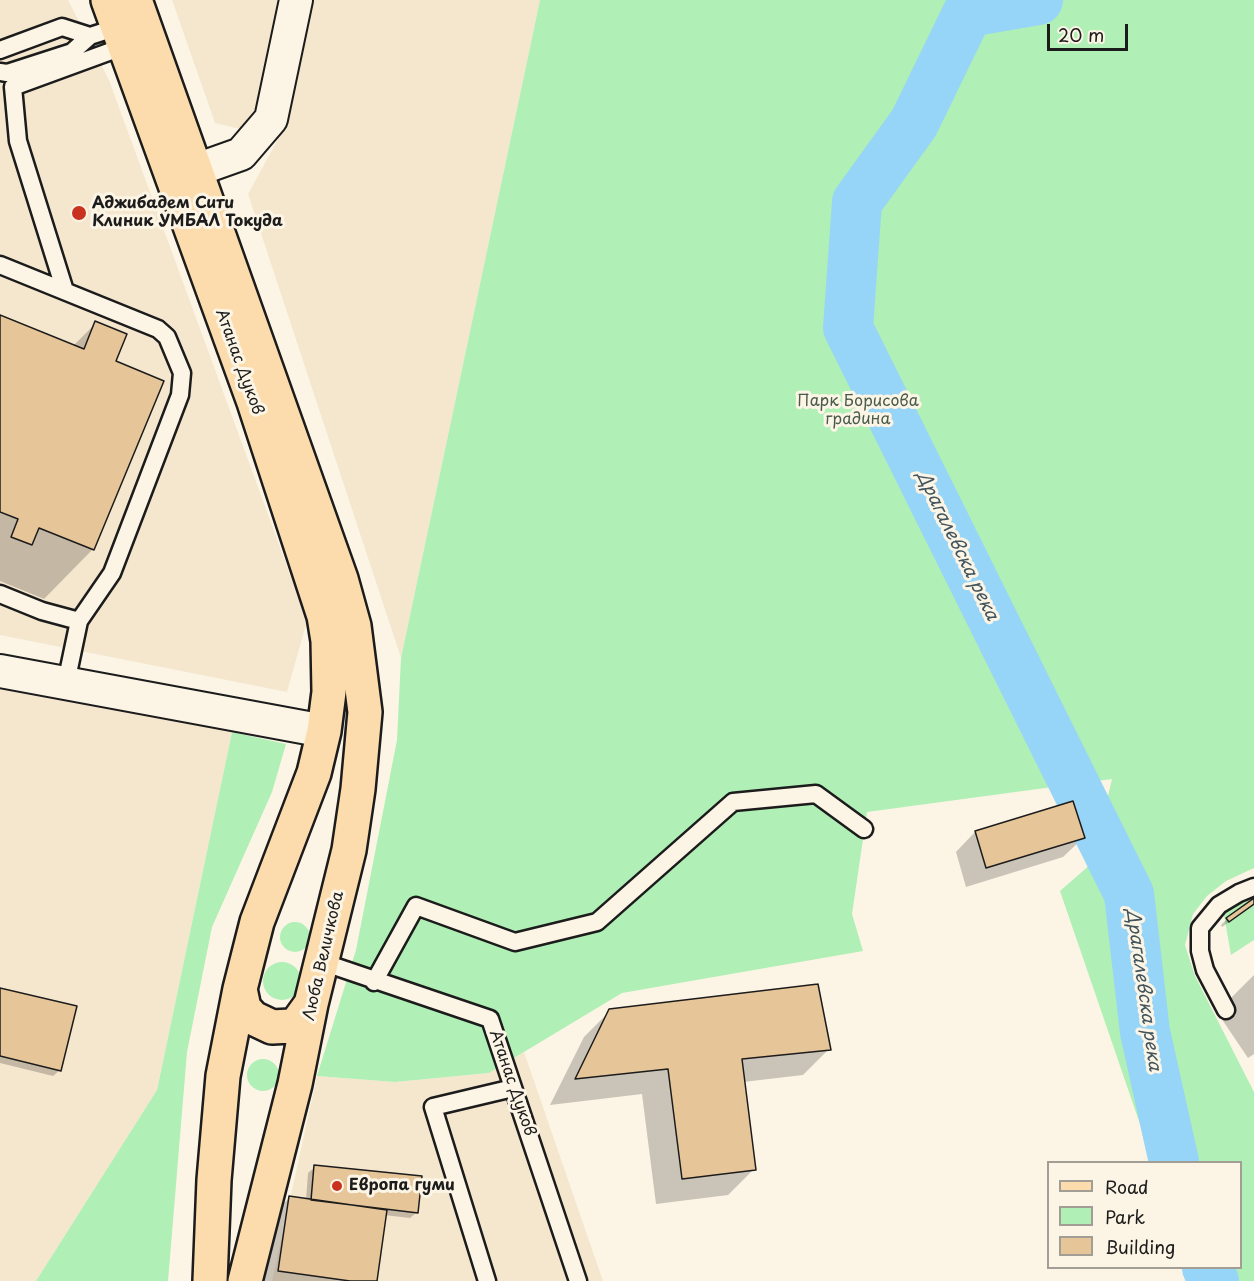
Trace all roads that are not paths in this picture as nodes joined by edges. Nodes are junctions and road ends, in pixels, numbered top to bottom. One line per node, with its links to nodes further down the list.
1 (296, 0): 5 (street)
2 (115, 22): 3 (lane); 4 (lane); 5 (main road, Атанас Дуков); 7 (lane); 13 (main road, Атанас Дуков)
3 (0, 50)
4 (0, 72)
5 (196, 170): 10 (main road, Атанас Дуков)
6 (0, 265): 7 (lane)
7 (65, 291): 9 (lane)
8 (0, 594): 9 (lane)
9 (79, 621): 12 (lane)
10 (354, 627): 16 (main road, Люба Величкова)
11 (0, 671): 12 (street)
12 (66, 683): 13 (street)
13 (324, 731): 15 (main road)
14 (864, 829): 19 (lane)
15 (292, 833): 16 (main road); 20 (main road)
16 (349, 850): 18 (main road, Люба Величкова)
17 (1254, 887): 22 (lane)
18 (322, 962): 19 (lane, Атанас Дуков); 21 (main road, Люба Величкова)
19 (374, 982): 23 (lane, Атанас Дуков)
20 (240, 989): 21 (main road); 24 (main road)
21 (311, 1004): 25 (main road, Люба Величкова)
22 (1226, 1010)
23 (513, 1088): 26 (lane); 27 (lane, Атанас Дуков)
24 (210, 1281)
25 (245, 1281)
26 (487, 1281)
27 (578, 1281)

